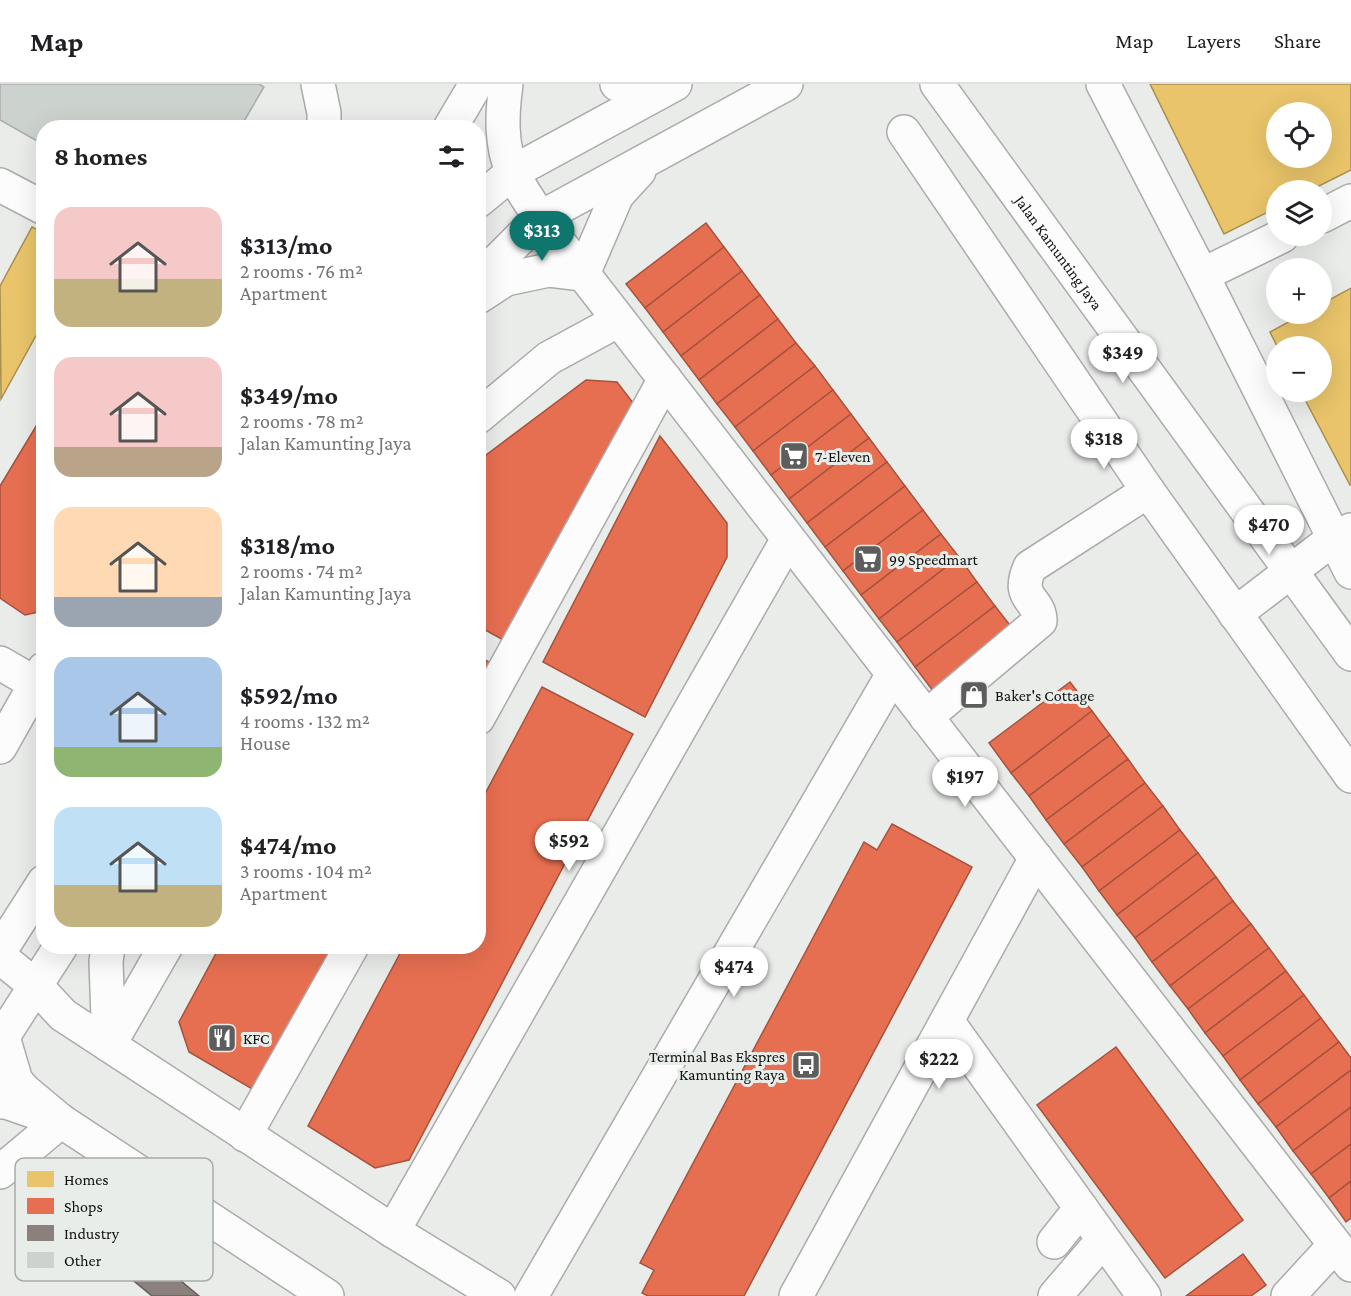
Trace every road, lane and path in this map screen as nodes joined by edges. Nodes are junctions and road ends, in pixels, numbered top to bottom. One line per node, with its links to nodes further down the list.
1 (318, 84): 9 (street)
2 (476, 84): 10 (street)
3 (506, 84): 13 (street)
4 (617, 84): 5 (street)
5 (674, 84): 13 (street)
6 (786, 84): 12 (street)
7 (937, 84): 31 (street, Jalan Kamunting Jaya)
8 (1103, 84): 23 (street)
9 (324, 120)
10 (455, 120)
11 (904, 132): 28 (street)
12 (650, 158): 19 (street); 22 (street)
13 (513, 172): 15 (street); 19 (street)
14 (1, 187): 17 (street)
15 (486, 194)
16 (1351, 201): 18 (street)
17 (36, 204)
18 (1332, 211)
19 (540, 218): 21 (street); 22 (street)
20 (1266, 244): 23 (street)
21 (486, 272)
22 (583, 274): 24 (street); 25 (street)
23 (1202, 275): 29 (street)
24 (486, 292)
25 (619, 320): 26 (street); 27 (street)
26 (665, 379): 30 (street); 39 (street)
27 (486, 410)
28 (1148, 490): 33 (street); 40 (street)
29 (1342, 534): 31 (street); 32 (street)
30 (788, 539): 36 (street); 64 (street)
31 (1291, 571): 33 (street); 34 (street, Jalan Kamunting Jaya)
32 (1351, 572)
33 (1235, 614): 42 (street)
34 (1351, 654)
35 (0, 663): 37 (street)
36 (893, 674): 40 (street); 70 (street)
37 (36, 678)
38 (36, 688): 41 (street)
39 (486, 703)
40 (926, 717): 43 (street)
41 (0, 747)
42 (1351, 776)
43 (1036, 858): 52 (street); 67 (street)
44 (36, 895): 45 (street)
45 (0, 951)
46 (56, 954): 51 (street)
47 (107, 954): 54 (street)
48 (161, 954): 54 (street)
49 (347, 954): 57 (street)
50 (0, 957): 51 (street)
51 (37, 987): 53 (street); 54 (street)
52 (947, 1021): 62 (street); 71 (street)
53 (1, 1038): 56 (street)
54 (109, 1046): 57 (street)
55 (0, 1102): 56 (street)
56 (61, 1121): 58 (street); 59 (street)
57 (245, 1135): 64 (street)
58 (17, 1158)
59 (117, 1158)
60 (15, 1159): 61 (street)
61 (0, 1172)
62 (1081, 1208): 65 (street); 66 (street)
63 (213, 1221): 68 (street)
64 (393, 1231): 69 (street)
65 (1103, 1240): 72 (street); 73 (street)
66 (1054, 1242)
67 (1343, 1255): 74 (street)
68 (327, 1296)
69 (499, 1296)
70 (531, 1296)
71 (796, 1296)
72 (1055, 1296)
73 (1144, 1296)
74 (1288, 1296)

